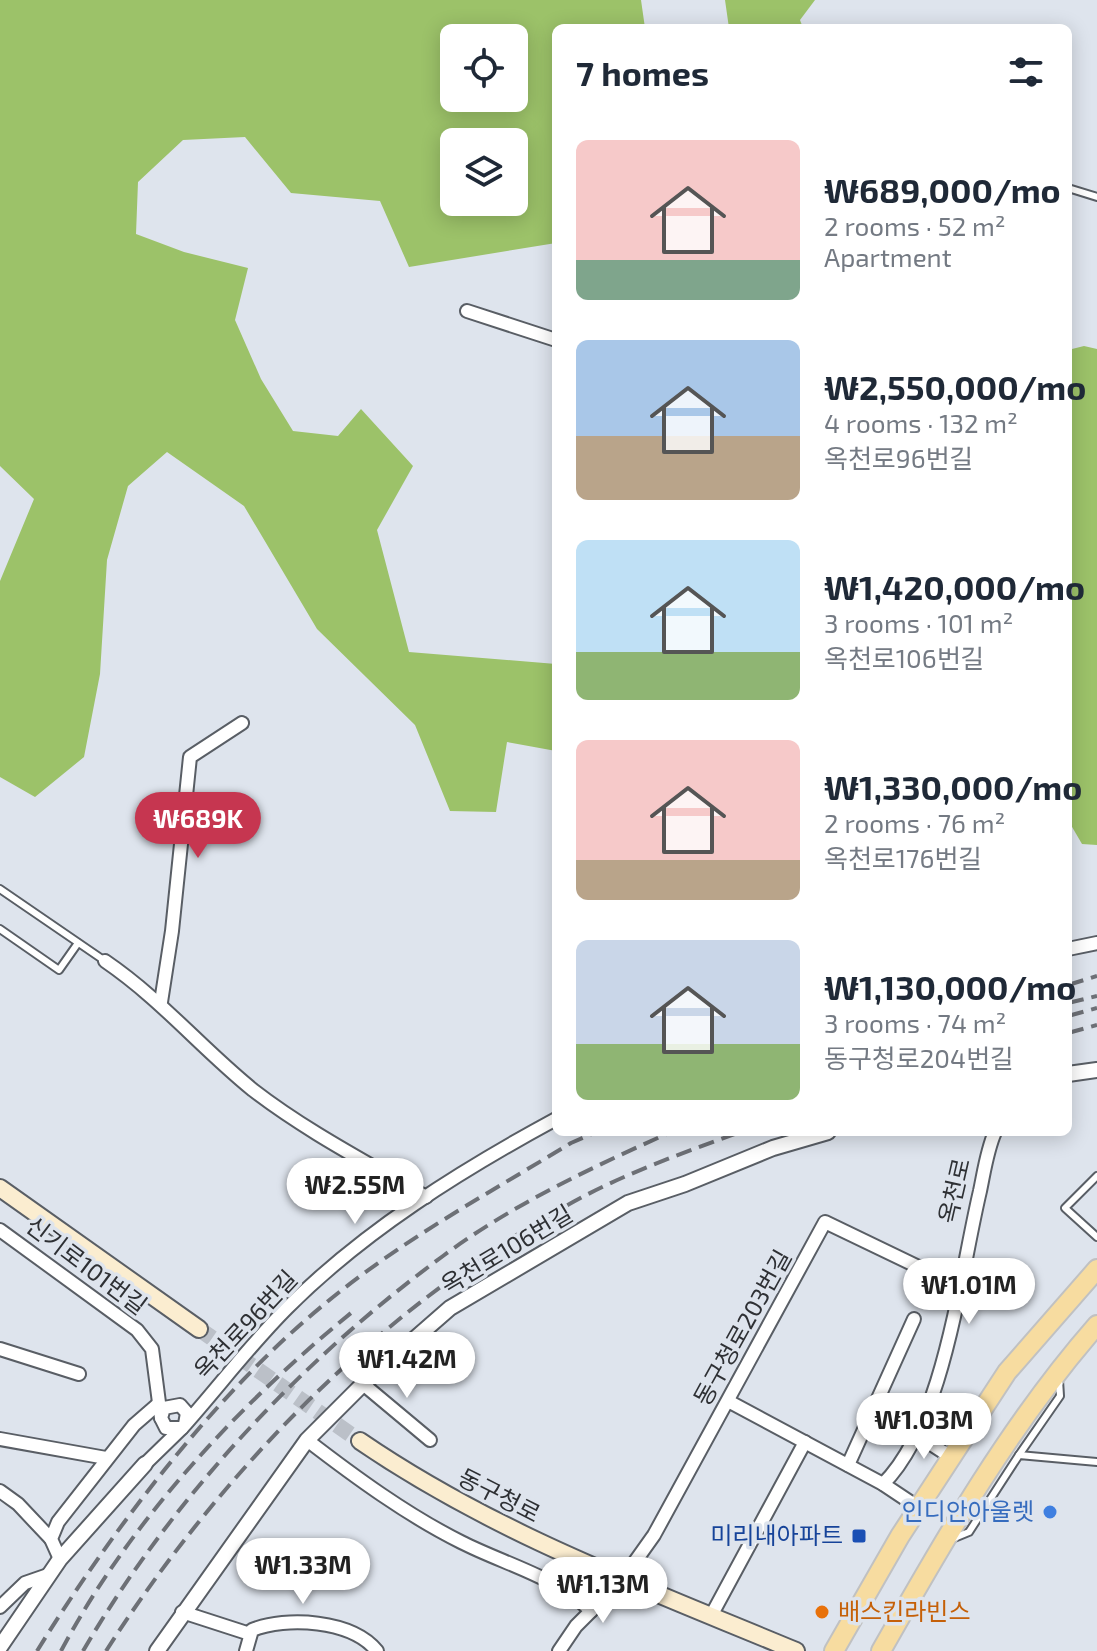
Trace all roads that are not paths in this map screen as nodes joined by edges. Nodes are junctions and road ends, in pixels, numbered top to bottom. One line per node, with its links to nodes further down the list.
1 (1072, 189): 2 (lane)
2 (1097, 197)
3 (467, 311): 4 (street)
4 (552, 339)
5 (242, 723): 12 (street)
6 (0, 889): 8 (lane)
7 (0, 929): 8 (lane)
8 (78, 943): 11 (lane)
9 (1097, 943): 10 (street)
10 (1072, 948)
11 (105, 961): 12 (street)
12 (161, 1002): 20 (street)
13 (1097, 1070): 14 (street)
14 (1072, 1073)
15 (552, 1121): 20 (street, 옥천로96번길)
16 (814, 1136): 32 (street, 옥천로106번길)
17 (994, 1136): 24 (street, 옥천로)
18 (1097, 1176): 22 (lane)
19 (0, 1188): 27 (main road)
20 (426, 1197): 33 (street, 옥천로96번길)
21 (0, 1230): 31 (street, 신기로101번길)
22 (1097, 1237)
23 (1097, 1269): 46 (main road)
24 (958, 1286): 34 (street, 동구청로203번길); 39 (street, 옥천로)
25 (914, 1319): 50 (street)
26 (1097, 1325): 29 (main road)
27 (199, 1329)
28 (0, 1349): 30 (street)
29 (1058, 1369): 45 (lane); 55 (main road)
30 (79, 1374)
31 (157, 1384): 35 (street); 36 (street, 신기로101번길)
32 (363, 1384): 41 (street, 옥천로106번길); 42 (street)
33 (206, 1400): 35 (street); 38 (street, 옥천로96번길)
34 (728, 1401): 44 (street); 58 (street, 동구청로203번길)
35 (177, 1404): 37 (street); 38 (street)
36 (157, 1405): 37 (street, 신기로101번길); 47 (street)
37 (162, 1421): 38 (street); 49 (street)
38 (184, 1426): 49 (street, 옥천로96번길)
39 (917, 1435): 46 (street); 51 (street, 옥천로)
40 (0, 1439): 47 (street)
41 (307, 1440): 60 (street); 61 (street, 옥천로106번길)
42 (430, 1440)
43 (360, 1441): 58 (main road, 동구청로)
44 (805, 1442): 50 (street); 62 (street)
45 (1019, 1455): 48 (lane); 55 (lane)
46 (951, 1457): 53 (main road)
47 (106, 1458): 54 (street)
48 (1097, 1462)
49 (145, 1464): 56 (street)
50 (848, 1465): 51 (street)
51 (883, 1484): 53 (street)
52 (0, 1491): 54 (street)
53 (919, 1508): 70 (main road)
54 (51, 1539): 56 (street)
55 (944, 1543): 71 (main road)
56 (60, 1559): 57 (street)
57 (48, 1575): 59 (street); 64 (street)
58 (622, 1580): 60 (street, 동구청로203번길); 62 (main road, 동구청로)
59 (0, 1607)
60 (591, 1611): 68 (street, 동구청로203번길)
61 (182, 1612): 63 (street); 65 (street, 옥천로106번길)
62 (711, 1616): 69 (main road, 동구청로)
63 (250, 1634): 66 (street); 67 (street)
64 (0, 1647)
65 (157, 1651)
66 (246, 1651)
67 (377, 1651)
68 (559, 1651)
69 (796, 1651)
70 (834, 1651)
71 (881, 1651)

